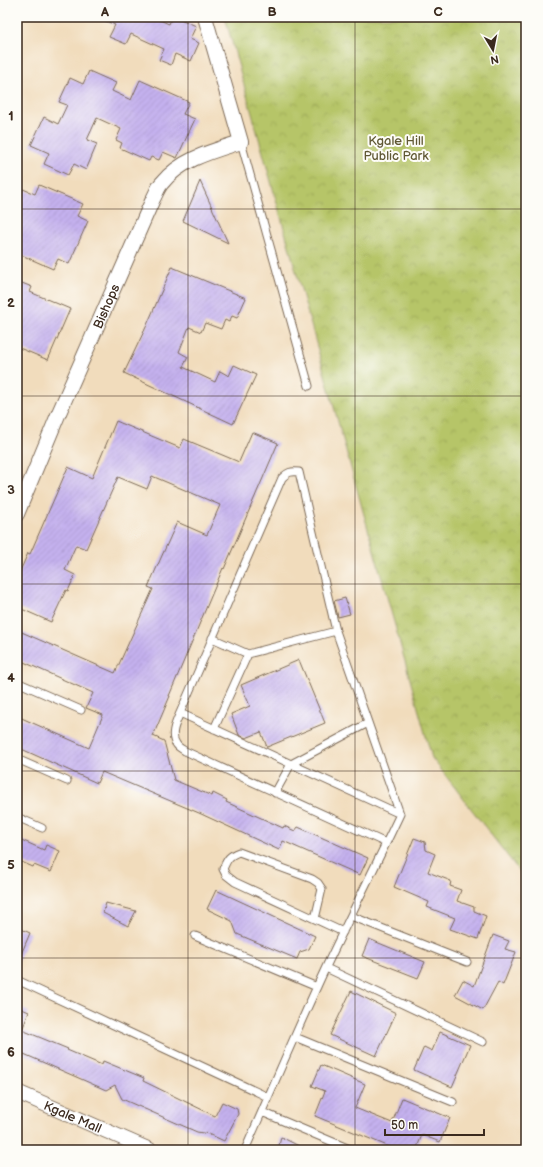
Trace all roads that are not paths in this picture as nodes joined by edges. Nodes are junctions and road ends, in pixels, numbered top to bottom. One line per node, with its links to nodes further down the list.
1 (205, 17): 2 (street)
2 (240, 142): 3 (lane); 4 (street, Bishops)
3 (309, 386)
4 (17, 514)
5 (336, 631): 6 (lane); 7 (lane); 11 (lane)
6 (212, 638): 7 (lane); 10 (lane)
7 (248, 654): 12 (lane)
8 (17, 682): 9 (lane)
9 (81, 710)
10 (180, 713): 12 (lane); 16 (lane)
11 (368, 724): 14 (lane); 17 (lane)
12 (214, 728): 14 (lane)
13 (17, 759): 15 (lane)
14 (291, 764): 16 (lane); 17 (lane)
15 (67, 781)
16 (275, 792): 20 (lane)
17 (400, 814): 20 (lane)
18 (17, 817): 19 (lane)
19 (42, 828)
20 (386, 843): 21 (lane)
21 (351, 916): 23 (lane); 25 (lane)
22 (315, 919): 22 (lane); 23 (lane)
23 (343, 932): 26 (lane)
24 (195, 936): 28 (lane)
25 (467, 962)
26 (326, 968): 28 (lane); 30 (lane)
27 (17, 980): 32 (lane)
28 (317, 987): 29 (lane)
29 (295, 1038): 32 (lane); 33 (lane)
30 (483, 1042)
31 (17, 1092): 35 (street, Kgale Mall)
32 (268, 1097): 34 (lane)
33 (453, 1102)
34 (262, 1112): 36 (lane); 37 (lane)
35 (150, 1150)
36 (245, 1150)
37 (352, 1150)

